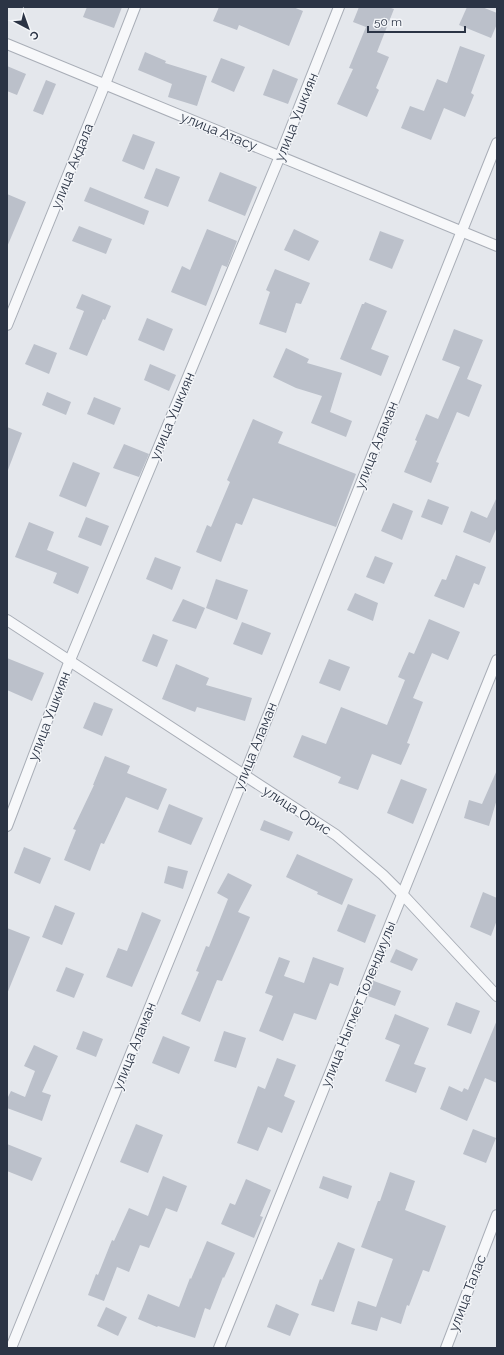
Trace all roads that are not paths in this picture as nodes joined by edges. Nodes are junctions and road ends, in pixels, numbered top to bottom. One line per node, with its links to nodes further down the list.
1 (135, 7): 4 (street, улица Акдала)
2 (339, 7): 6 (street, улица Ушкиян)
3 (7, 44): 4 (street, улица Атасу)
4 (105, 84): 6 (street, улица Атасу); 9 (street, улица Акдала)
5 (497, 143): 7 (street, улица Аламан)
6 (280, 156): 7 (street, улица Атасу); 11 (street, улица Ушкиян)
7 (461, 231): 8 (street, улица Атасу); 13 (street, улица Аламан)
8 (497, 246)
9 (7, 325)
10 (7, 620): 11 (street, улица Орис)
11 (70, 660): 13 (street, улица Орис); 14 (street, улица Ушкиян)
12 (497, 660): 15 (street, улица Ныгмет Толендиулы)
13 (244, 776): 15 (street, улица Орис); 19 (street, улица Аламан)
14 (7, 826)
15 (403, 895): 16 (street, улица Орис); 20 (street, улица Ныгмет Толендиулы)
16 (497, 996)
17 (497, 1215): 21 (street, улица Талас)
18 (7, 1346): 19 (street)
19 (11, 1348)
20 (219, 1348)
21 (446, 1348)

